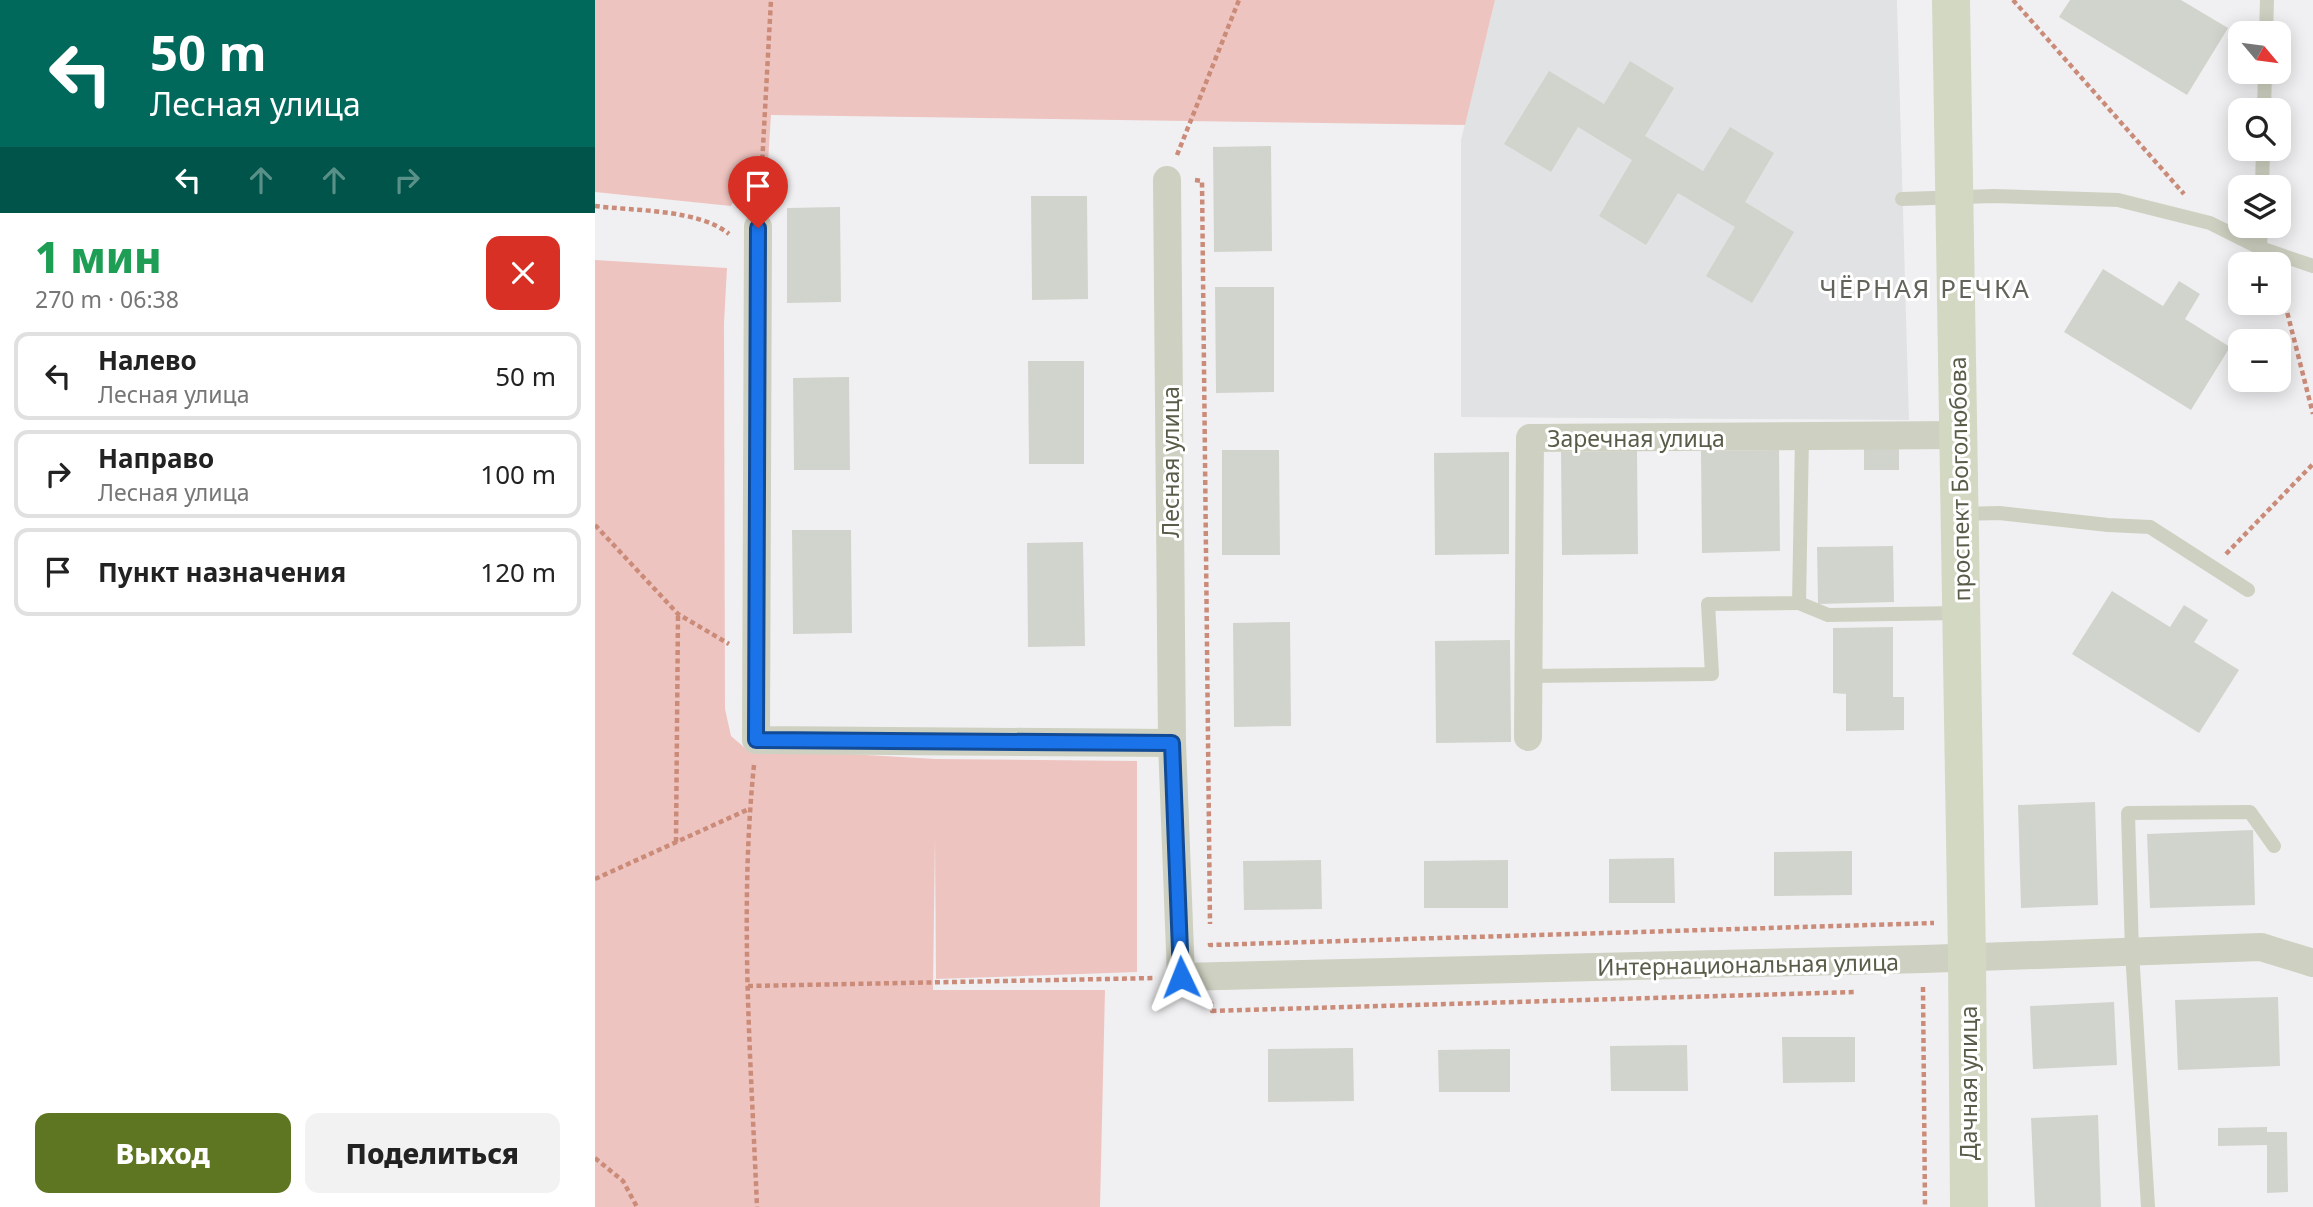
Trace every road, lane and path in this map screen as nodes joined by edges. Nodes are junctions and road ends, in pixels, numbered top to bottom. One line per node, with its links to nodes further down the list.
1 (771, 0): 12 (path)
2 (1239, 0): 7 (path)
3 (1951, 0): 8 (main road, проспект Боголюбова)
4 (2013, 0): 11 (path)
5 (2267, 0): 6 (lane)
6 (2266, 21)
7 (1167, 180): 33 (street, Лесная улица); 40 (path)
8 (1954, 198): 9 (lane); 11 (lane); 19 (main road, проспект Боголюбова)
9 (1902, 199)
10 (595, 206): 15 (path)
11 (2210, 223): 14 (lane)
12 (758, 228): 15 (street)
13 (2260, 238): 14 (lane)
14 (2260, 248): 16 (lane)
15 (758, 258): 29 (street)
16 (2313, 266)
17 (2288, 315): 18 (path)
18 (2313, 414)
19 (1958, 435): 20 (street, Заречная улица); 22 (main road, проспект Боголюбова)
20 (1802, 437): 26 (lane); 30 (street, Заречная улица)
21 (2313, 464): 24 (path)
22 (1959, 514): 24 (lane); 27 (main road, проспект Боголюбова)
23 (595, 525): 28 (path)
24 (2213, 568): 25 (lane)
25 (2248, 590)
26 (1799, 603): 27 (lane); 30 (lane)
27 (1961, 613): 39 (main road, проспект Боголюбова)
28 (678, 614): 29 (path); 35 (path)
29 (757, 661): 32 (street)
30 (1528, 676): 31 (street, Заречная улица)
31 (1528, 737)
32 (756, 740): 33 (street); 34 (path)
33 (1172, 743): 42 (street, Лесная улица)
34 (749, 809): 35 (path); 43 (path)
35 (676, 842): 37 (path)
36 (2274, 846): 38 (lane)
37 (595, 879)
38 (2132, 952): 39 (street, Интернациональная улица); 41 (street, Интернациональная улица); 49 (lane)
39 (1967, 958): 40 (street, Интернациональная улица); 48 (main road, Дачная улица)
40 (1924, 960): 42 (street, Интернациональная улица); 47 (path)
41 (2313, 964)
42 (1181, 977): 43 (path)
43 (748, 986): 46 (path)
44 (595, 1158): 45 (path)
45 (637, 1207)
46 (757, 1207)
47 (1926, 1207)
48 (1969, 1207)
49 (2148, 1207)

